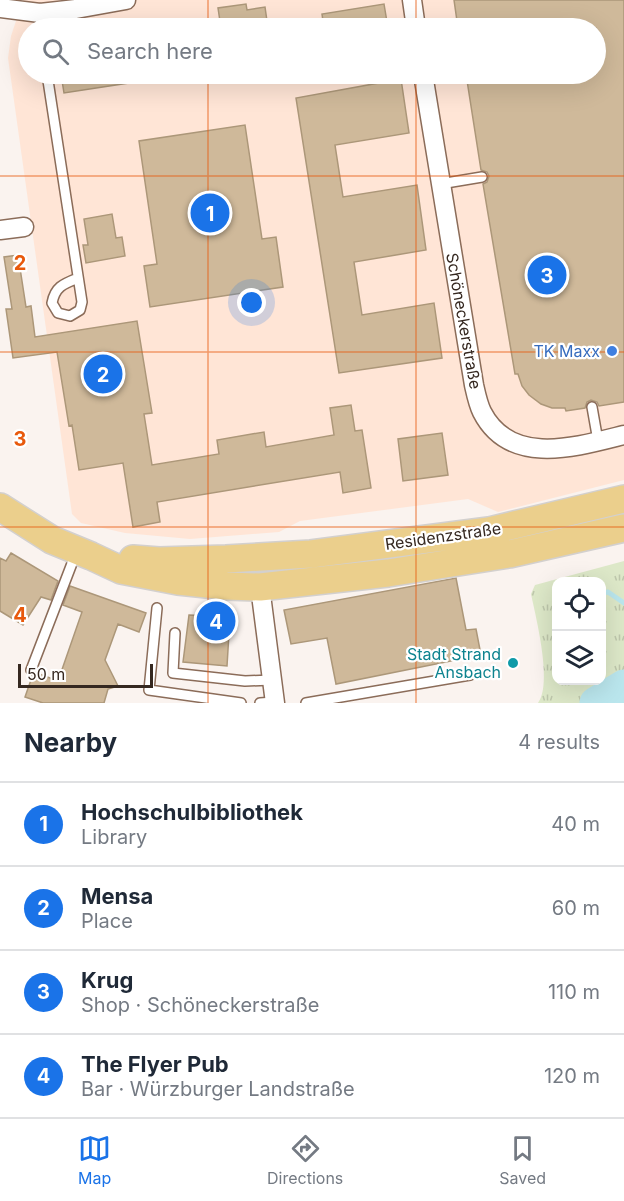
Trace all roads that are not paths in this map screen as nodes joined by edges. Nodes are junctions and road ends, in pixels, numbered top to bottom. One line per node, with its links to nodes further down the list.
1 (126, 0): 5 (street)
2 (414, 0): 6 (street)
3 (0, 8): 4 (street)
4 (32, 18)
5 (50, 18)
6 (415, 18)
7 (49, 84): 13 (lane)
8 (425, 84): 10 (street, Schöneckerstraße)
9 (482, 177): 10 (lane)
10 (440, 184): 16 (street, Schöneckerstraße)
11 (24, 227): 12 (street)
12 (0, 230)
13 (78, 278)
14 (592, 407): 16 (lane)
15 (624, 435): 16 (street, Schöneckerstraße)
16 (598, 441)
17 (624, 500): 21 (main road, Residenzstraße)
18 (0, 507): 20 (main road, Residenzstraße)
19 (624, 528): 22 (main road, Residenzstraße)
20 (84, 553): 21 (main road, Residenzstraße); 22 (main road, Residenzstraße); 25 (lane)
21 (259, 557): 22 (main road)
22 (260, 587): 27 (street)
23 (158, 608): 28 (lane)
24 (175, 633): 27 (lane)
25 (31, 670)
26 (470, 675): 30 (lane)
27 (272, 680): 29 (street)
28 (241, 703)
29 (270, 703)
30 (306, 703)

